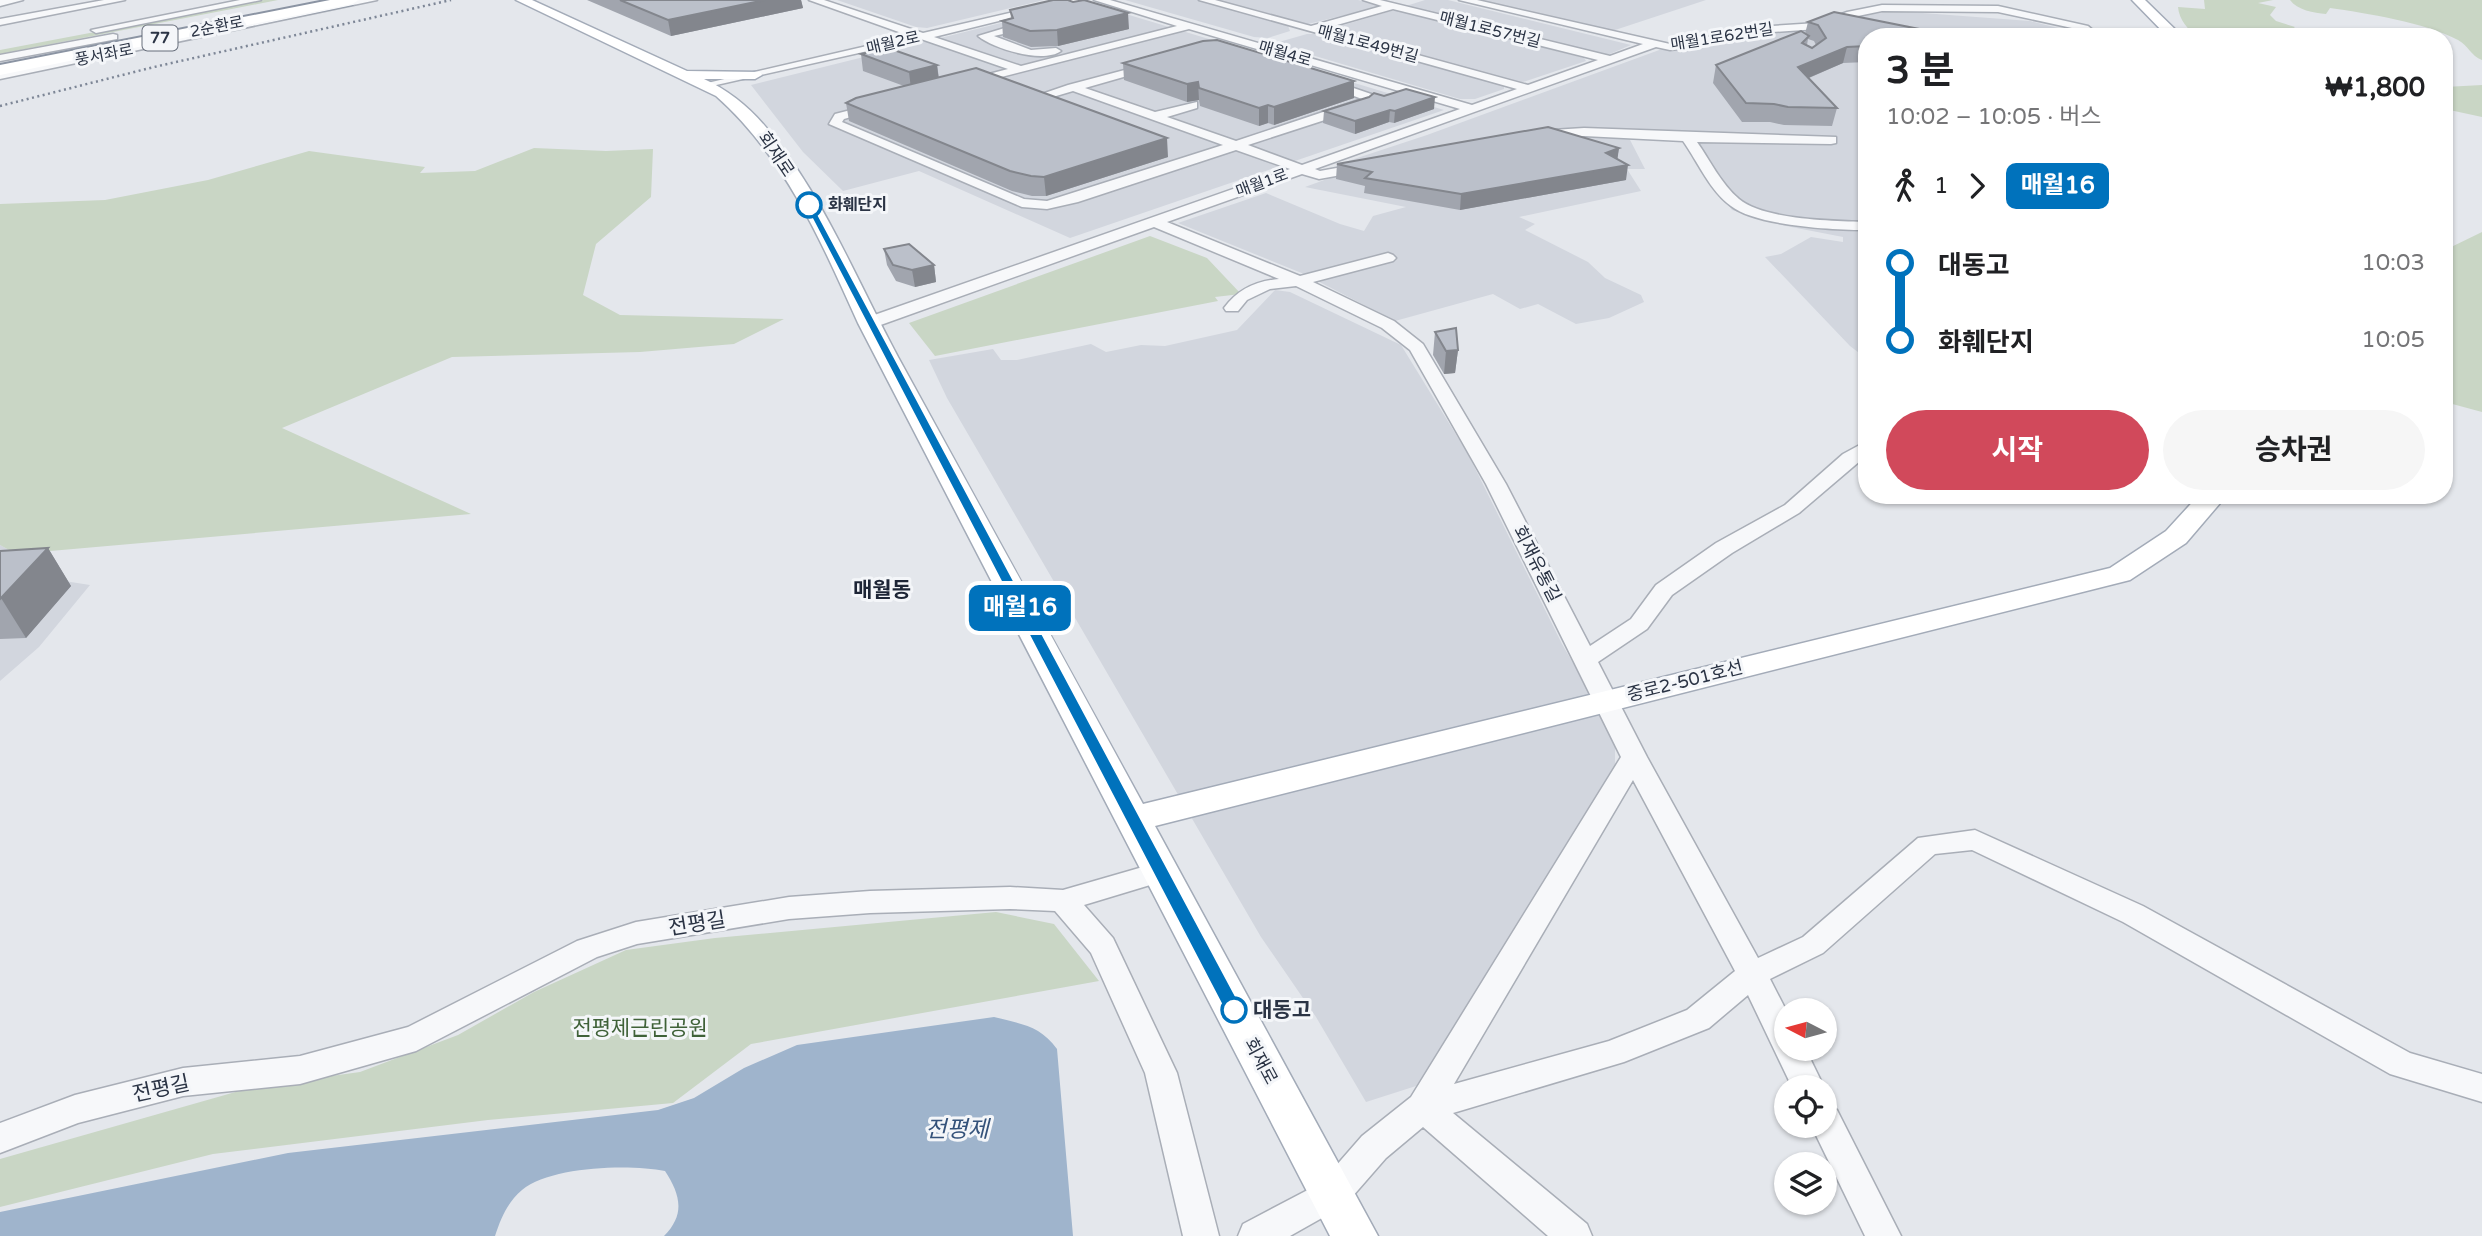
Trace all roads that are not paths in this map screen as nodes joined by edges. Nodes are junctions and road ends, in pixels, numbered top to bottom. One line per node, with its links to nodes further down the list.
1 (18, 0): 17 (street)
2 (69, 0): 22 (street)
3 (180, 0): 21 (street)
4 (254, 0): 21 (street)
5 (352, 0): 18 (highway, 2순환로 / 77)
6 (372, 0): 38 (street)
7 (522, 0): 47 (main road, 회재로)
8 (814, 0): 35 (street)
9 (1078, 0): 35 (street, 매월2로)
10 (1099, 0): 26 (street, 매월4로)
11 (1204, 0): 32 (street, 매월1로49번길)
12 (1368, 0): 19 (street, 매월1로57번길)
13 (1417, 0): 19 (street)
14 (1464, 0): 39 (street)
15 (2138, 0): 29 (main road)
16 (115, 1): 20 (street); 23 (street)
17 (0, 3)
18 (317, 3): 25 (street); 44 (highway, 2순환로 / 77)
19 (1394, 6): 32 (street); 43 (street, 매월1로57번길)
20 (62, 10): 24 (street); 31 (street)
21 (204, 10): 23 (street)
22 (0, 12)
23 (153, 19): 31 (street)
24 (6, 21): 30 (street)
25 (192, 22): 44 (highway)
26 (1189, 26): 34 (street); 40 (street, 매월4로)
27 (1020, 27): 41 (street)
28 (2080, 28): 33 (street, 매월1로62번길)
29 (2170, 28)
30 (31, 29)
31 (102, 29): 44 (street)
32 (1311, 29): 40 (street); 52 (street, 매월1로49번길)
33 (1766, 29): 37 (street); 39 (street, 매월1로62번길)
34 (1154, 35): 41 (street); 46 (street)
35 (920, 36): 42 (street); 48 (street, 매월2로)
36 (986, 40): 41 (street)
37 (1792, 41)
38 (162, 43): 44 (highway)
39 (1654, 44): 43 (street, 매월1로)
40 (1257, 45): 57 (street, 매월4로)
41 (1027, 52): 42 (street)
42 (986, 58): 46 (street)
43 (1612, 60): 52 (street, 매월1로)
44 (0, 61)
45 (1166, 62): 51 (street)
46 (1020, 69): 50 (street); 51 (street)
47 (682, 75): 48 (main road); 53 (main road, 회재로)
48 (755, 75): 53 (main road)
49 (1315, 79): 63 (street)
50 (953, 86)
51 (1073, 88): 54 (street); 58 (street)
52 (1531, 89): 57 (street, 매월1로)
53 (716, 91): 71 (main road, 회재로)
54 (1036, 98)
55 (892, 101): 63 (street)
56 (1193, 105): 58 (street)
57 (1471, 108): 65 (street, 매월1로)
58 (1154, 117): 59 (street); 63 (street)
59 (1133, 123)
60 (1526, 136): 61 (street)
61 (1687, 137): 62 (street); 67 (street)
62 (1831, 140)
63 (1235, 146): 65 (street)
64 (1375, 164): 65 (street)
65 (1298, 170): 66 (street, 매월1로)
66 (1155, 222): 69 (street, 회재유통길); 71 (street, 매월1로)
67 (1858, 225)
68 (1388, 258): 69 (street)
69 (1300, 281): 70 (street); 74 (street, 회재유통길)
70 (1232, 308)
71 (869, 323): 77 (main road, 회재로)
72 (1858, 453): 74 (street)
73 (2206, 504): 75 (main road, 중로2-501호선)
74 (1586, 659): 75 (street, 회재유통길)
75 (1607, 700): 76 (street, 회재유통길); 77 (main road, 중로2-501호선)
76 (1634, 757): 80 (street, 회재유통길); 83 (street)
77 (1132, 819): 78 (main road, 회재로)
78 (1160, 872): 79 (street); 86 (main road, 회재로)
79 (1063, 901): 84 (street, 전평길); 87 (street)
80 (1752, 974): 81 (street, 회재유통길); 82 (street); 83 (street)
81 (1774, 1017)
82 (2482, 1087)
83 (1423, 1107): 86 (street); 90 (street)
84 (0, 1138)
85 (1834, 1138): 91 (street)
86 (1333, 1194): 88 (street); 89 (main road, 회재로)
87 (1201, 1236)
88 (1256, 1236)
89 (1355, 1236)
90 (1574, 1236)
91 (1883, 1236)

